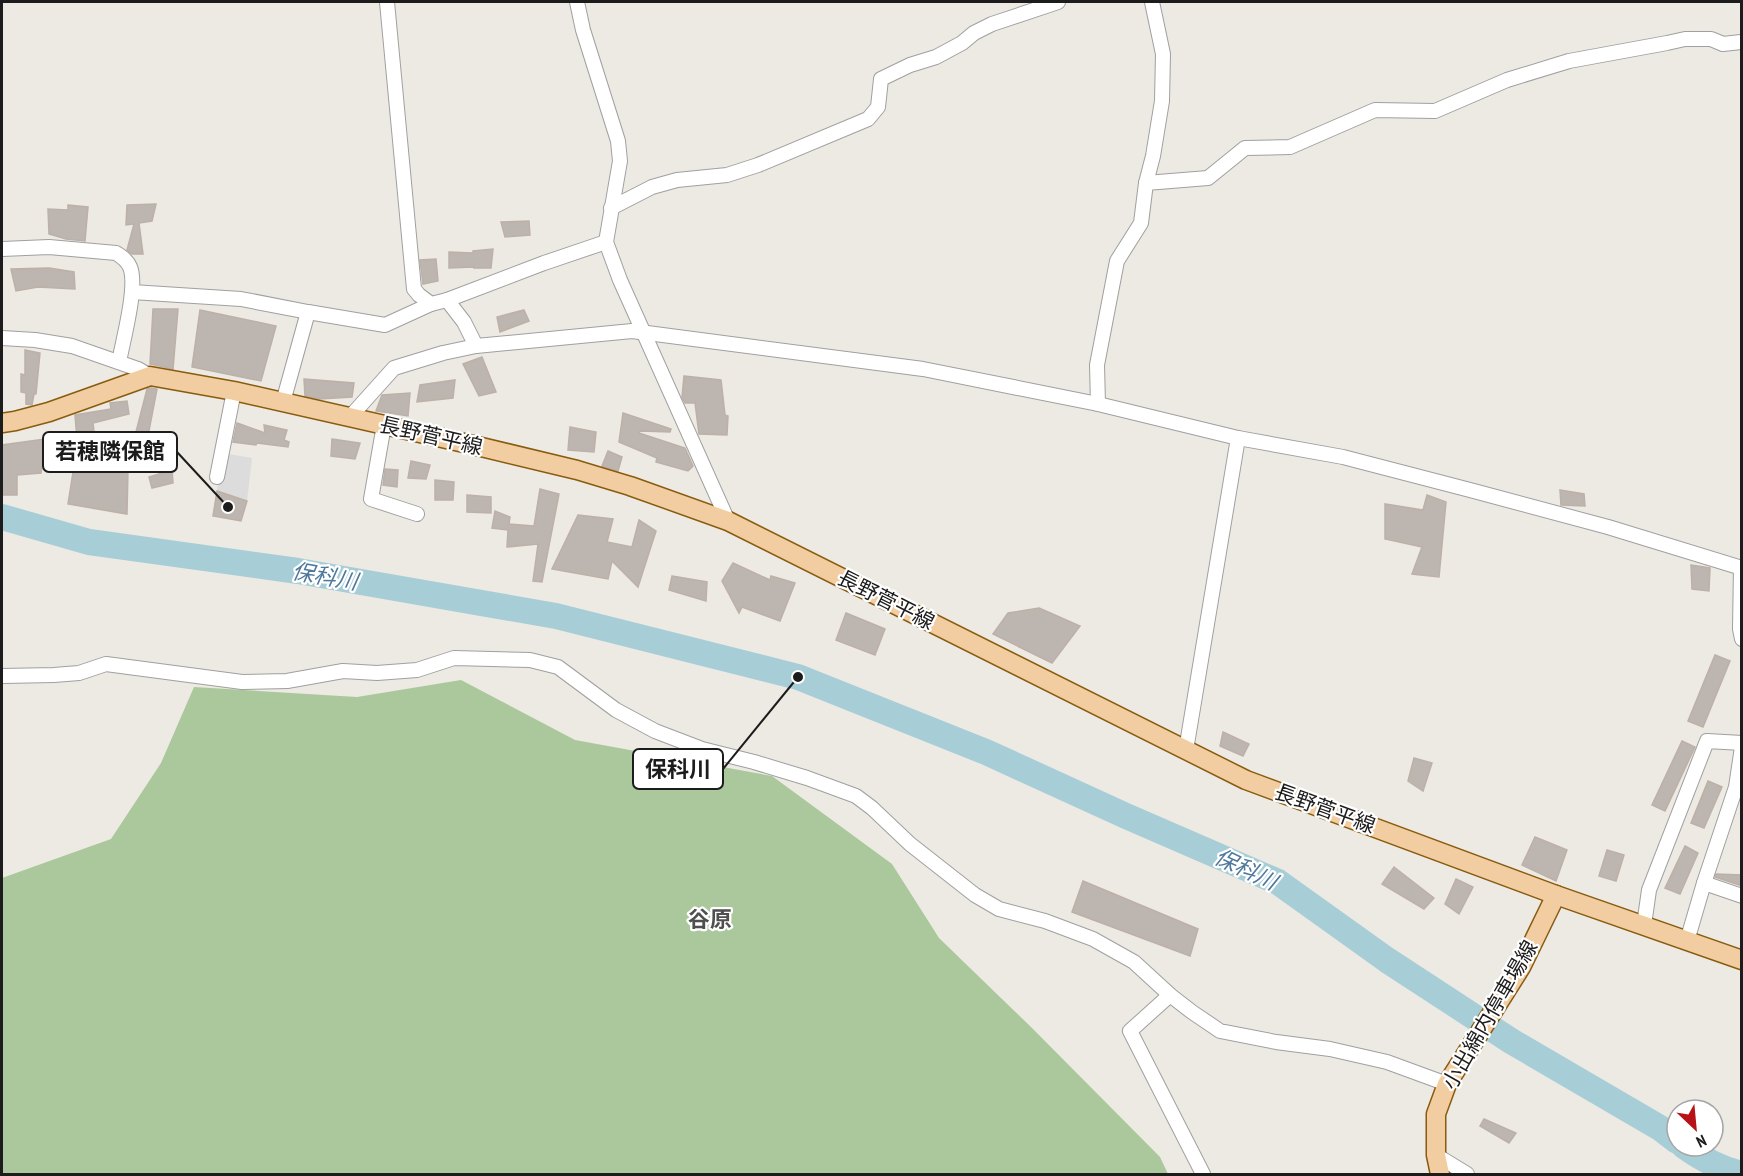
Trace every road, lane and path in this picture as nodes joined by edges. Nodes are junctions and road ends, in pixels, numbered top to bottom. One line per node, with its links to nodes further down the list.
1 (387, 2): 13 (street)
2 (577, 2): 8 (street)
3 (1058, 2): 8 (street)
4 (1152, 2): 7 (street)
5 (1742, 35): 6 (street)
6 (1741, 42): 7 (street)
7 (1146, 183): 22 (street)
8 (611, 208): 9 (street)
9 (606, 242): 12 (street); 15 (street)
10 (2, 249): 11 (street)
11 (132, 292): 14 (street); 18 (street)
12 (447, 300): 13 (street); 17 (street)
13 (431, 304): 14 (street)
14 (308, 312): 21 (street)
15 (645, 333): 17 (street); 22 (street); 29 (street)
16 (2, 338): 18 (street)
17 (476, 346): 23 (street)
18 (119, 362): 19 (street)
19 (150, 376): 20 (main road, 長野菅平線); 24 (main road, 長野菅平線)
20 (234, 391): 21 (main road, 長野菅平線); 27 (street)
21 (283, 402): 23 (main road, 長野菅平線)
22 (1098, 404): 26 (street)
23 (350, 417): 25 (main road, 長野菅平線)
24 (2, 423)
25 (384, 425): 28 (street); 29 (main road, 長野菅平線)
26 (1238, 438): 30 (street); 34 (street)
27 (217, 477)
28 (417, 514)
29 (728, 521): 34 (main road, 長野菅平線)
30 (1741, 567): 31 (street)
31 (1742, 639)
32 (2, 676): 42 (street)
33 (1742, 745): 35 (street); 39 (street)
34 (1186, 750): 37 (main road, 長野菅平線)
35 (1739, 788): 36 (street)
36 (1704, 883): 38 (street); 40 (street)
37 (1556, 895): 39 (main road, 長野菅平線); 43 (main road, 小出綿内停車場線)
38 (1742, 896)
39 (1644, 925): 40 (main road, 長野菅平線)
40 (1687, 941): 41 (main road, 長野菅平線)
41 (1742, 960)
42 (1170, 995): 43 (street); 45 (street)
43 (1447, 1084): 44 (main road, 小出綿内停車場線)
44 (1436, 1155): 46 (main road, 小出綿内停車場線); 47 (street)
45 (1203, 1174)
46 (1440, 1174)
47 (1467, 1174)

